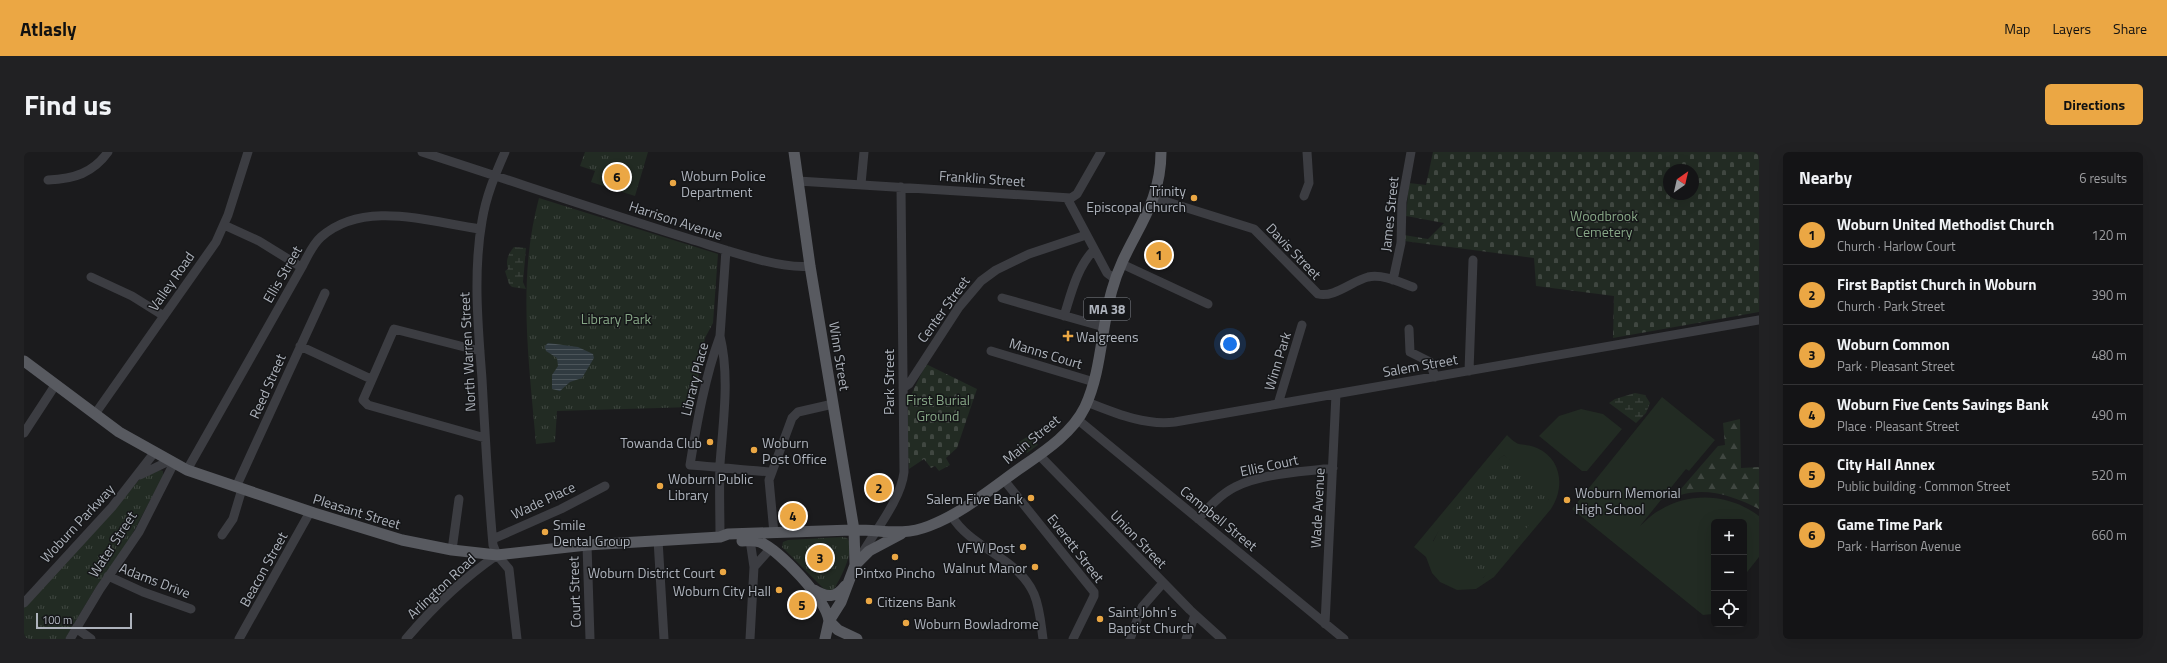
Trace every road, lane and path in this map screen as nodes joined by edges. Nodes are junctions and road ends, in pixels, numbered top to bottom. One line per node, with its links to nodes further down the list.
1 (108, 152): 12 (street)
2 (248, 152): 19 (street, Valley Road)
3 (505, 152): 11 (street, North Warren Street)
4 (794, 152): 13 (main road, Winn Street)
5 (864, 152): 14 (street)
6 (1101, 152): 17 (street)
7 (1161, 152): 18 (main road, Main Street / MA 38)
8 (1307, 152): 16 (street)
9 (1411, 152): 30 (street, James Street)
10 (426, 153): 11 (street, Harrison Avenue)
11 (494, 176): 20 (street, North Warren Street); 22 (street, Harrison Avenue)
12 (48, 180)
13 (798, 181): 14 (street, Franklin Street); 26 (main road, Winn Street)
14 (861, 184): 15 (street, Franklin Street)
15 (902, 187): 17 (street, Franklin Street); 51 (street, Park Street)
16 (1304, 196)
17 (1067, 198): 21 (street)
18 (1155, 198): 25 (main road, Main Street / MA 38); 30 (street, Davis Street)
19 (224, 225): 27 (street); 35 (street, Valley Road)
20 (480, 229): 27 (street, Ellis Street); 43 (street, North Warren Street)
21 (1086, 235): 23 (street); 51 (street, Center Street)
22 (726, 250): 26 (street, Harrison Avenue); 41 (street)
23 (1094, 250): 29 (street); 36 (street)
24 (1473, 260): 46 (street)
25 (1122, 264): 29 (main road, Main Street / MA 38); 34 (street)
26 (810, 266): 54 (main road, Winn Street)
27 (301, 267): 65 (street, Ellis Street)
28 (91, 277): 35 (street)
29 (1115, 279): 39 (main road, Main Street / MA 38)
30 (1393, 280): 31 (street, Davis Street)
31 (1413, 287)
32 (325, 293): 42 (street)
33 (1002, 298): 36 (street)
34 (1208, 304)
35 (164, 316): 56 (street, Valley Road)
36 (1064, 316): 39 (street)
37 (1759, 320): 46 (street, Salem Street)
38 (1302, 325): 55 (street, Winn Park)
39 (1104, 327): 49 (main road, Main Street / MA 38)
40 (1409, 329): 47 (street)
41 (720, 336): 63 (street, Library Place); 63 (street, Library Place)
42 (300, 346): 48 (street, Reed Street); 70 (street, Reed Street)
43 (480, 351): 48 (street); 59 (street, North Warren Street)
44 (990, 351): 49 (street, Manns Court)
45 (24, 361): 50 (main road, Pleasant Street)
46 (1469, 371): 47 (street, Salem Street)
47 (1435, 376): 52 (street, Salem Street)
48 (371, 379): 59 (street)
49 (1094, 382): 53 (main road, Main Street / MA 38)
50 (56, 384): 56 (main road, Pleasant Street); 58 (street)
51 (902, 388): 76 (street, Park Street)
52 (1336, 394): 55 (street, Salem Street); 64 (street, Wade Avenue)
53 (1087, 402): 55 (street, Salem Street); 57 (main road, Main Street / MA 38)
54 (833, 404): 66 (street); 75 (main road, Winn Street)
55 (1278, 404)
56 (95, 414): 60 (main road, Pleasant Street)
57 (1077, 419): 61 (main road, Main Street / MA 38); 74 (street, Campbell Street)
58 (24, 433)
59 (485, 438): 82 (street, North Warren Street)
60 (154, 453): 62 (main road, Pleasant Street); 67 (street, Woburn Parkway)
61 (1039, 455): 68 (main road, Main Street / MA 38); 92 (street, Union Street)
62 (171, 462): 65 (main road, Pleasant Street); 67 (street, Woburn Parkway); 91 (street, Water Street)
63 (720, 467): 66 (street); 81 (street, Library Place)
64 (1333, 468): 74 (street, Ellis Court); 99 (street, Wade Avenue)
65 (187, 470): 70 (main road, Pleasant Street)
66 (771, 472): 77 (street)
67 (134, 480): 95 (street, Woburn Parkway)
68 (1004, 480): 73 (main road, Main Street / MA 38); 112 (street, Everett Street)
69 (605, 486): 82 (street, Wade Place)
70 (239, 488): 72 (main road, Pleasant Street); 80 (street, Reed Street)
71 (459, 499): 87 (street)
72 (310, 512): 87 (main road, Pleasant Street); 103 (street, Beacon Street)
73 (951, 515): 79 (main road, Main Street / MA 38); 111 (street)
74 (1198, 519): 99 (street, Campbell Street)
75 (854, 530): 76 (main road, Main Street / MA 38); 78 (main road, Pleasant Street / MA 38); 89 (main road, Winn Street)
76 (874, 532): 79 (main road, Main Street / MA 38); 89 (street, Park Street)
77 (774, 533): 78 (main road, Pleasant Street); 81 (main road, Pleasant Street)
78 (790, 533): 86 (main road)
79 (903, 533): 89 (main road, Main Street / MA 38)
80 (222, 535)
81 (720, 537): 83 (main road, Pleasant Street); 84 (main road, Pleasant Street)
82 (493, 539): 88 (street, North Warren Street)
83 (658, 540): 85 (main road, Pleasant Street); 107 (street)
84 (750, 540): 86 (main road, Pleasant Street); 90 (street)
85 (587, 545): 88 (main road, Pleasant Street); 106 (street, Court Street)
86 (770, 549): 90 (street); 94 (main road, Pleasant Street)
87 (452, 550): 88 (main road, Pleasant Street)
88 (497, 555): 104 (street, Arlington Road); 105 (street)
89 (855, 565): 93 (main road, Main Street / MA 38)
90 (754, 567): 108 (street)
91 (108, 576): 96 (street, Adams Drive); 100 (street, Water Street)
92 (1163, 583): 97 (street, Union Street); 113 (street)
93 (846, 585): 94 (main road); 98 (main road, Main Street / MA 38)
94 (811, 588): 98 (main road)
95 (24, 603)
96 (191, 609)
97 (1195, 616): 114 (street); 115 (street, Union Street)
98 (829, 620): 109 (main road, Main Street / MA 38); 110 (main road)
99 (1325, 624): 116 (street, Campbell Street)
100 (76, 628): 101 (street, Water Street); 102 (street)
101 (70, 639)
102 (91, 639)
103 (240, 639)
104 (406, 639)
105 (518, 639)
106 (590, 639)
107 (664, 639)
108 (750, 639)
109 (825, 639)
110 (857, 639)
111 (1043, 639)
112 (1073, 639)
113 (1130, 639)
114 (1186, 639)
115 (1222, 639)
116 (1344, 639)

